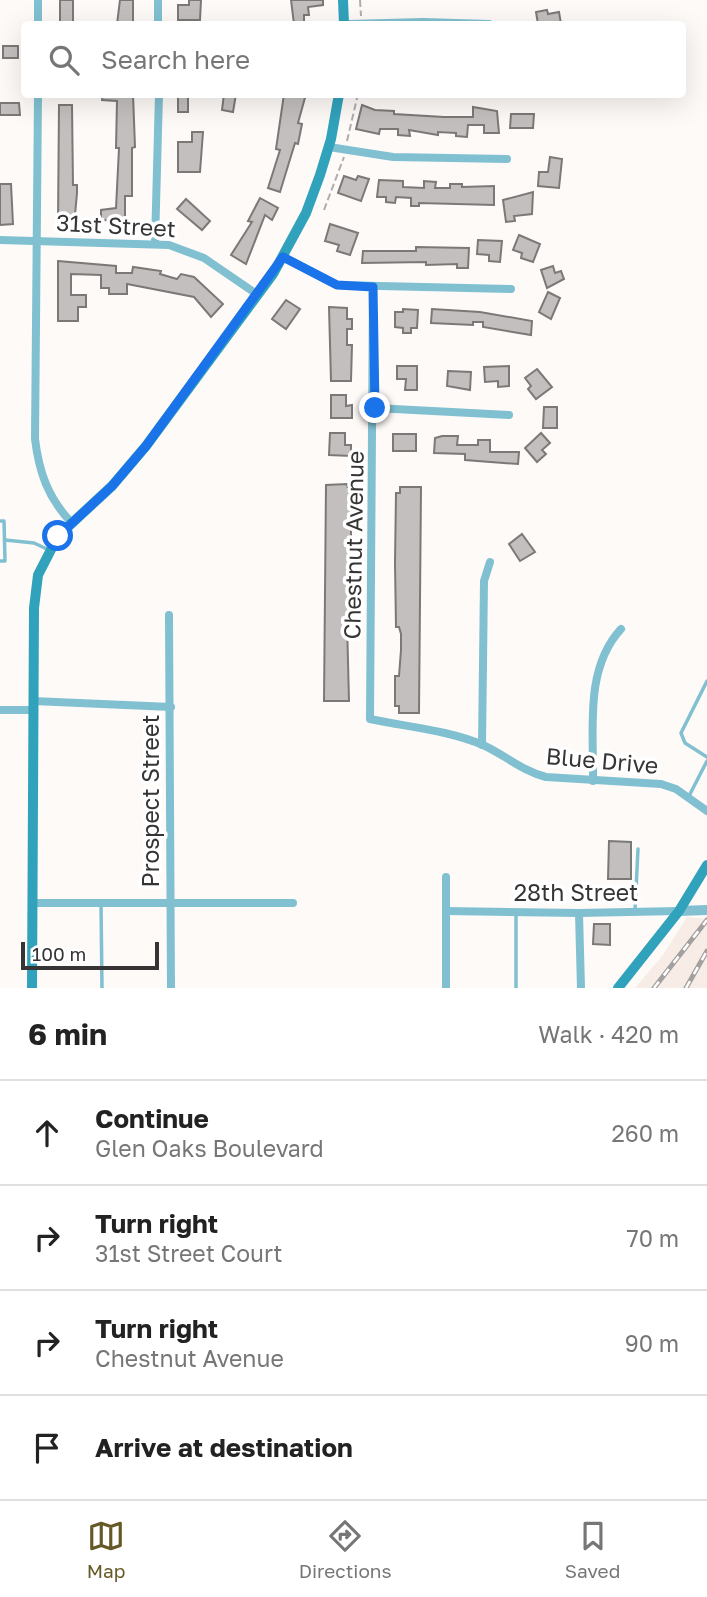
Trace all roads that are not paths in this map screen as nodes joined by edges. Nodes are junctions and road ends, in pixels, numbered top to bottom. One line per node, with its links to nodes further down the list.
1 (38, 0): 4 (street)
2 (158, 0): 5 (street)
3 (343, 0): 6 (main road)
4 (38, 21)
5 (158, 21)
6 (346, 21)
7 (38, 98): 13 (street)
8 (159, 98): 14 (street)
9 (338, 98): 10 (main road)
10 (328, 148): 11 (street); 15 (main road)
11 (507, 159)
12 (0, 240): 13 (street, 31st Street)
13 (38, 241): 14 (street, 31st Street); 22 (street)
14 (155, 243): 18 (street, 31st Street)
15 (283, 257): 16 (street); 18 (main road)
16 (373, 287): 17 (street); 19 (street, Chestnut Avenue)
17 (512, 289)
18 (258, 295): 22 (main road)
19 (375, 408): 20 (street); 33 (street, Chestnut Avenue)
20 (509, 415)
21 (0, 521): 23 (lane)
22 (71, 522): 24 (main road)
23 (5, 540): 24 (lane); 25 (lane)
24 (49, 550): 30 (main road)
25 (0, 561)
26 (491, 562): 34 (street)
27 (169, 615): 31 (street, Prospect Street)
28 (621, 629): 36 (street)
29 (707, 681): 35 (lane)
30 (33, 706): 31 (street); 32 (street); 43 (main road)
31 (171, 707): 42 (street, Prospect Street)
32 (0, 710)
33 (370, 719): 34 (street, Blue Drive)
34 (482, 745): 36 (street, Blue Drive)
35 (707, 759): 37 (lane)
36 (593, 781): 37 (street, Blue Drive)
37 (688, 798): 38 (street, Blue Drive)
38 (707, 811)
39 (638, 849): 50 (lane)
40 (707, 865): 48 (main road)
41 (446, 877): 47 (street)
42 (170, 903): 44 (street); 45 (street); 54 (street, Prospect Street)
43 (32, 904): 44 (street); 52 (main road)
44 (101, 904): 53 (lane)
45 (293, 904)
46 (707, 910): 48 (street, 28th Street)
47 (446, 911): 49 (street, 28th Street); 55 (street)
48 (679, 911): 50 (street, 28th Street); 58 (main road)
49 (516, 912): 51 (street, 28th Street); 56 (lane)
50 (635, 912): 51 (street, 28th Street)
51 (579, 914): 57 (street)
52 (32, 988)
53 (102, 988)
54 (171, 988)
55 (446, 988)
56 (516, 988)
57 (581, 988)
58 (618, 988)

